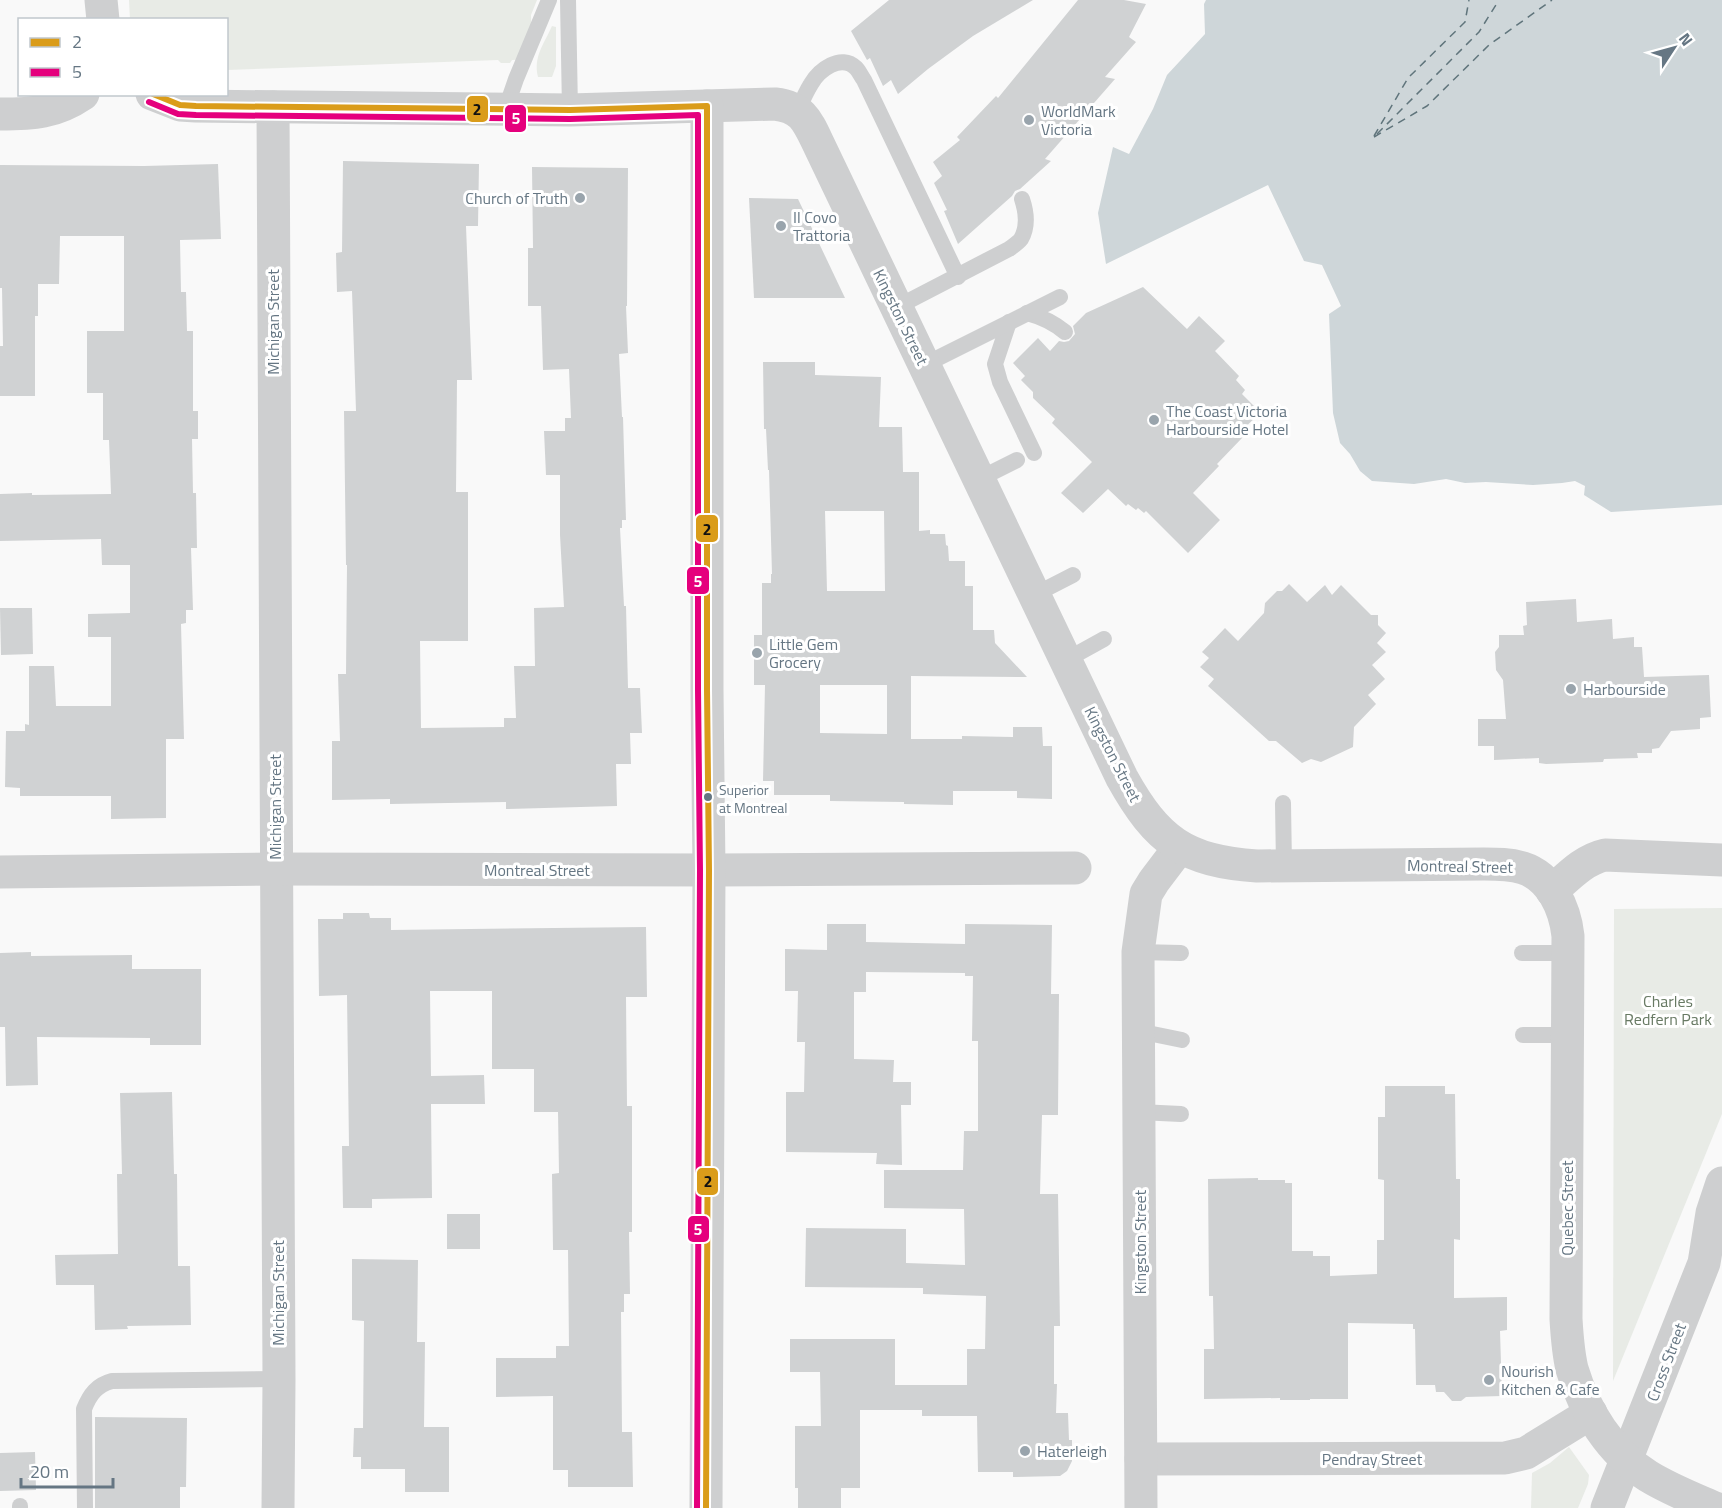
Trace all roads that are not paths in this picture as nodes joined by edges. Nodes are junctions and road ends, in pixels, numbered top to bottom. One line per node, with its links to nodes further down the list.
1 (101, 0): 4 (street)
2 (549, 0): 9 (lane)
3 (568, 0): 10 (lane)
4 (102, 18)
5 (80, 96): 12 (street)
6 (157, 96): 8 (street)
7 (707, 106): 10 (street); 11 (street); 34 (street)
8 (273, 107): 9 (street); 33 (street, Michigan Street)
9 (506, 108): 10 (street)
10 (570, 110)
11 (798, 110): 14 (lane); 16 (street, Kingston Street)
12 (0, 114)
13 (1022, 199): 14 (lane)
14 (958, 276): 16 (lane)
15 (1059, 297): 17 (lane)
16 (897, 307): 20 (street, Kingston Street)
17 (1027, 313): 18 (lane); 19 (lane)
18 (1009, 322): 20 (lane); 21 (lane)
19 (1065, 332)
20 (924, 365): 23 (street, Kingston Street)
21 (1034, 453)
22 (1017, 460): 23 (lane)
23 (979, 479): 25 (street, Kingston Street)
24 (1073, 575): 25 (lane)
25 (1034, 595): 27 (street, Kingston Street)
26 (1104, 639): 27 (lane)
27 (1066, 660): 29 (street, Kingston Street)
28 (1283, 802): 31 (lane)
29 (1179, 848): 31 (street, Montreal Street); 37 (street, Kingston Street)
30 (1722, 860): 36 (street)
31 (1284, 866): 36 (street, Montreal Street)
32 (1075, 868): 34 (street, Montreal Street)
33 (275, 869): 34 (street, Montreal Street); 35 (street, Montreal Street); 49 (street, Michigan Street)
34 (710, 870): 55 (street)
35 (0, 872)
36 (1552, 891): 40 (street, Quebec Street)
37 (1138, 952): 38 (lane); 41 (street, Kingston Street)
38 (1181, 953)
39 (1522, 953): 40 (lane)
40 (1568, 953): 43 (street, Quebec Street)
41 (1138, 1031): 44 (lane); 45 (street, Kingston Street)
42 (1523, 1035): 43 (lane)
43 (1568, 1035): 50 (street, Quebec Street)
44 (1182, 1040)
45 (1139, 1112): 46 (lane); 51 (street, Kingston Street)
46 (1181, 1114)
47 (1722, 1183): 48 (street, Cross Street)
48 (1713, 1260): 52 (street, Cross Street)
49 (279, 1379): 53 (lane); 54 (street, Michigan Street)
50 (1590, 1413): 51 (street, Pendray Street); 52 (street, Quebec Street)
51 (1141, 1459): 56 (street, Kingston Street)
52 (1626, 1460): 57 (street); 58 (street)
53 (85, 1508)
54 (278, 1508)
55 (706, 1508)
56 (1141, 1508)
57 (1607, 1508)
58 (1715, 1508)

